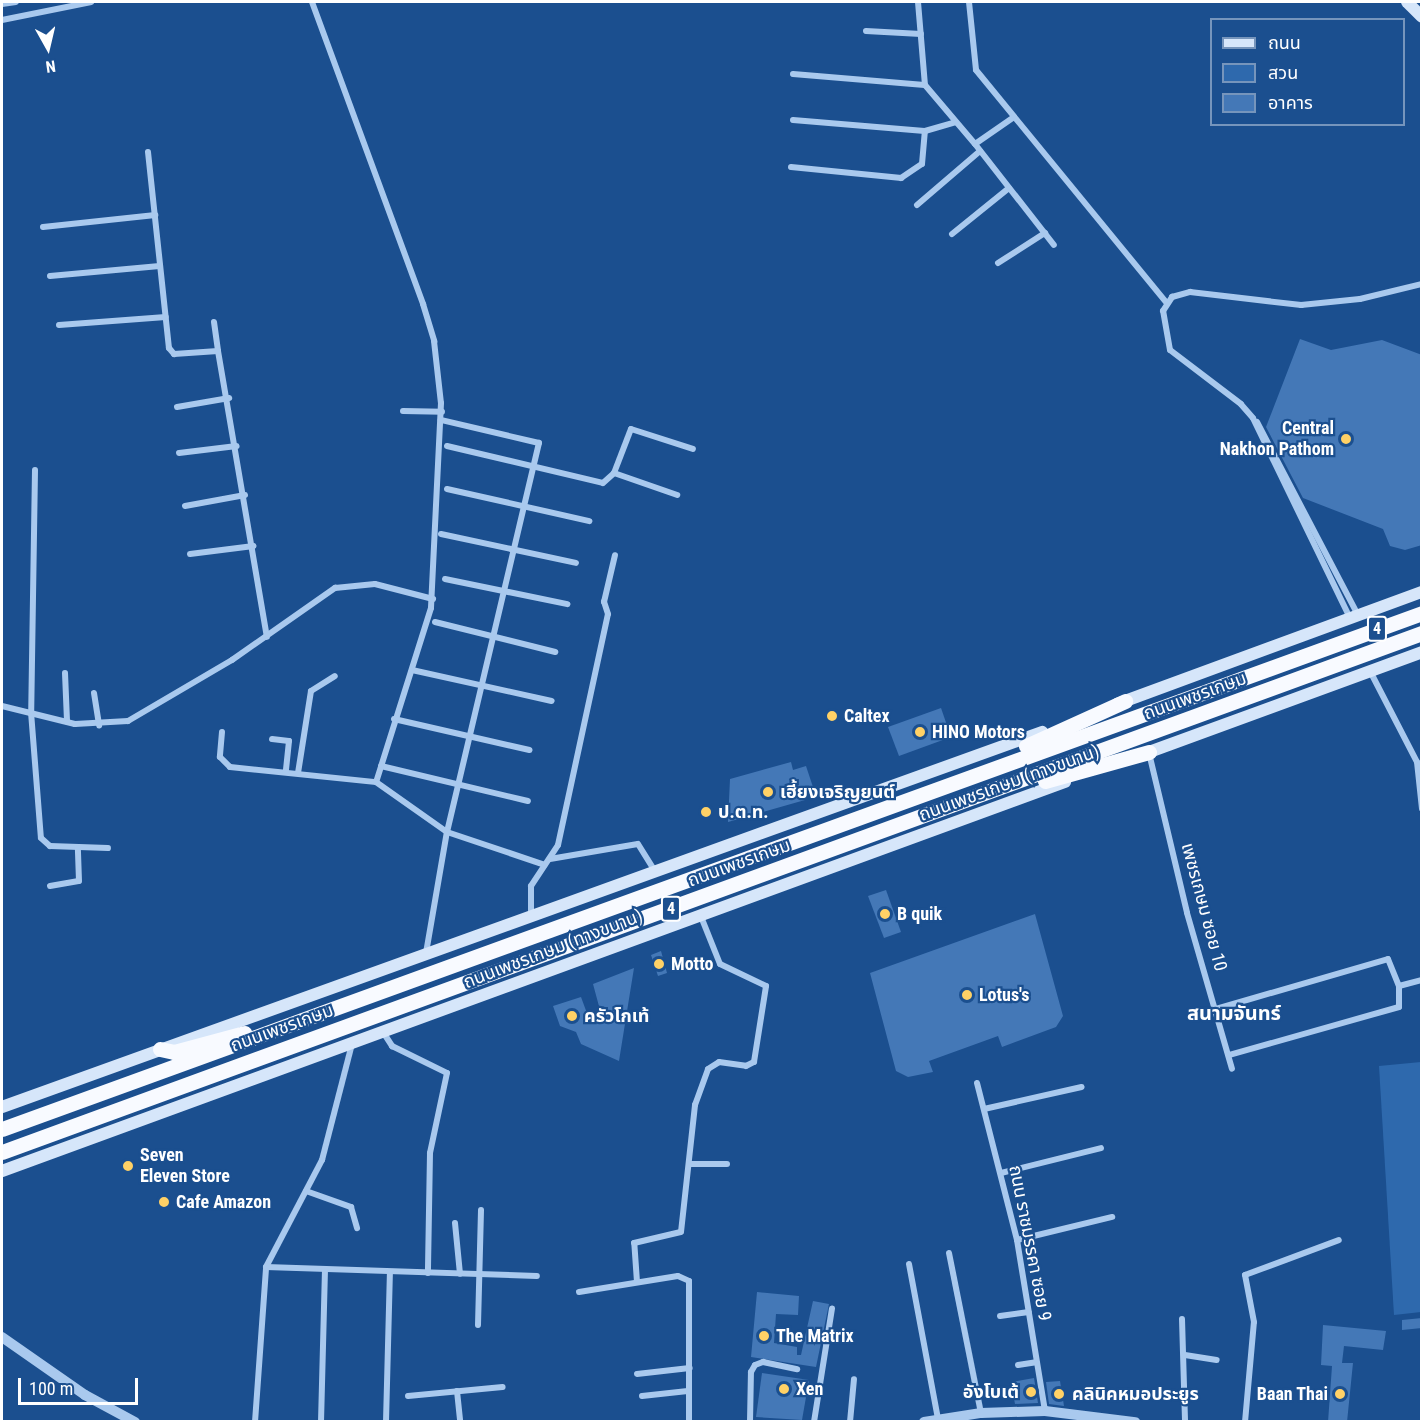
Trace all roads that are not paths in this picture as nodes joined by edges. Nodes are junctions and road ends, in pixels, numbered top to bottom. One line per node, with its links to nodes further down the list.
1 (16, 2): 7 (street)
2 (91, 2): 9 (street)
3 (312, 2): 41 (street)
4 (918, 2): 11 (street)
5 (969, 2): 14 (street)
6 (1407, 2): 8 (main road)
7 (2, 4)
8 (1422, 17)
9 (2, 20)
10 (866, 31): 11 (street)
11 (921, 34): 13 (street)
12 (793, 74): 13 (street)
13 (925, 85): 16 (street)
14 (1014, 117): 18 (street); 33 (street)
15 (793, 120): 17 (street)
16 (956, 122): 17 (street); 18 (street)
17 (925, 131): 21 (street)
18 (975, 144): 19 (street)
19 (980, 151): 22 (street); 23 (street)
20 (148, 152): 24 (street)
21 (791, 167)
22 (1009, 188): 26 (street); 27 (street)
23 (917, 205)
24 (155, 215): 25 (street); 30 (street)
25 (44, 227)
26 (1045, 233): 28 (street); 29 (street)
27 (952, 234)
28 (1054, 245)
29 (998, 263)
30 (160, 266): 31 (street); 34 (street)
31 (50, 276)
32 (1422, 284): 33 (street)
33 (1167, 303): 68 (street)
34 (166, 317): 36 (street); 37 (street)
35 (214, 321): 37 (street)
36 (59, 326)
37 (218, 351): 38 (street)
38 (229, 398): 39 (street); 43 (street)
39 (177, 407)
40 (403, 411): 41 (street)
41 (442, 412): 42 (street)
42 (441, 420): 47 (street); 65 (street)
43 (237, 446): 46 (street); 51 (street)
44 (447, 446): 47 (street)
45 (693, 449): 49 (street)
46 (179, 453)
47 (532, 466): 49 (street); 54 (street)
48 (35, 470): 84 (street)
49 (614, 473): 52 (street)
50 (447, 489): 54 (street)
51 (245, 495): 53 (street); 57 (street)
52 (676, 495)
53 (185, 506)
54 (522, 508): 55 (street); 58 (street)
55 (590, 521)
56 (441, 534): 58 (street)
57 (253, 546): 59 (street); 71 (street)
58 (513, 549): 61 (street); 63 (street)
59 (190, 554)
60 (615, 555): 105 (street)
61 (576, 563)
62 (445, 579): 63 (street)
63 (501, 591): 66 (street); 72 (street)
64 (1422, 592): 68 (main road, ถนนเพชรเกษม (ทางขนาน) / 4)
65 (433, 599): 71 (street); 75 (street)
66 (567, 604)
67 (1422, 613): 98 (highway, ถนนเพชรเกษม / 4)
68 (1354, 617): 82 (main road, ถนนเพชรเกษม (ทางขนาน) / 4)
69 (435, 622): 72 (street)
70 (1422, 633): 101 (highway, ถนนเพชรเกษม / 4)
71 (267, 637): 87 (street)
72 (492, 637): 73 (street); 79 (street)
73 (555, 652)
74 (1422, 652): 76 (main road, ถนนเพชรเกษม (ทางขนาน) / 4)
75 (412, 670): 79 (street); 85 (street)
76 (1370, 671): 92 (main road, ถนนเพชรเกษม (ทางขนาน) / 4); 100 (street)
77 (65, 673): 86 (street)
78 (335, 676): 95 (street)
79 (482, 686): 81 (street); 89 (street)
80 (94, 693): 87 (street)
81 (552, 701)
82 (1125, 701): 98 (highway); 106 (main road, ถนนเพชรเกษม (ทางขนาน) / 4)
83 (2, 706): 84 (street)
84 (31, 712): 86 (street); 103 (street)
85 (394, 719): 89 (street); 93 (street)
86 (67, 721): 87 (street)
87 (99, 726)
88 (222, 732): 94 (street)
89 (468, 736): 91 (street); 97 (street)
90 (272, 739): 94 (street)
91 (529, 750)
92 (1149, 752): 101 (highway); 108 (main road, ถนนเพชรเกษม (ทางขนาน) / 4); 113 (street, เพชรเกษม ซอย 10)
93 (381, 766): 96 (street); 97 (street)
94 (286, 772): 95 (street)
95 (298, 773): 96 (street)
96 (376, 782): 102 (street)
97 (459, 784): 99 (street); 102 (street)
98 (928, 791): 114 (highway, ถนนเพชรเกษม / 4)
99 (528, 801)
100 (1422, 810)
101 (937, 812): 126 (highway, ถนนเพชรเกษม / 4)
102 (447, 832): 105 (street); 110 (street)
103 (78, 848): 104 (street); 107 (street)
104 (108, 848)
105 (548, 862): 106 (street); 109 (street)
106 (654, 870): 109 (main road, ถนนเพชรเกษม (ทางขนาน) / 4)
107 (50, 886)
108 (700, 914): 115 (main road, ถนนเพชรเกษม (ทางขนาน) / 4); 127 (street)
109 (531, 915): 110 (main road, ถนนเพชรเกษม (ทางขนาน) / 4)
110 (426, 953): 117 (main road, ถนนเพชรเกษม (ทางขนาน) / 4)
111 (1422, 980): 112 (street)
112 (1399, 986): 113 (street); 118 (street)
113 (1216, 1009): 118 (street, เพชรเกษม ซอย 10)
114 (294, 1024): 117 (highway); 124 (highway, ถนนเพชรเกษม / 4)
115 (382, 1032): 116 (main road, ถนนเพชรเกษม (ทางขนาน) / 4); 143 (street)
116 (353, 1042): 129 (main road, ถนนเพชรเกษม (ทางขนาน) / 4); 131 (street)
117 (160, 1049): 122 (main road, ถนนเพชรเกษม (ทางขนาน) / 4)
118 (1229, 1055): 119 (street, เพชรเกษม ซอย 10)
119 (1232, 1069)
120 (976, 1083): 123 (street, ถนน ราชมรรคา ซอย 9)
121 (1082, 1086): 123 (street)
122 (2, 1107)
123 (984, 1109): 130 (street, ถนน ราชมรรคา ซอย 9)
124 (2, 1129)
125 (1101, 1148): 130 (street)
126 (2, 1152)
127 (689, 1164): 128 (street); 147 (street)
128 (727, 1164)
129 (2, 1171)
130 (1001, 1173): 136 (street, ถนน ราชมรรคา ซอย 9)
131 (306, 1191): 135 (street); 140 (street)
132 (482, 1210): 145 (street)
133 (1112, 1217): 136 (street)
134 (455, 1223): 144 (street)
135 (357, 1228)
136 (1017, 1239): 150 (street, ถนน ราชมรรคา ซอย 9)
137 (1339, 1240): 185 (street)
138 (949, 1253): 169 (street)
139 (909, 1264): 172 (street)
140 (266, 1267): 141 (street); 174 (street)
141 (325, 1269): 142 (street); 175 (street)
142 (390, 1272): 143 (street); 176 (street)
143 (428, 1273): 144 (street)
144 (460, 1274): 145 (street)
145 (481, 1275): 146 (street); 153 (street)
146 (537, 1276)
147 (637, 1282): 148 (street); 159 (street)
148 (579, 1292)
149 (832, 1308): 180 (street)
150 (1029, 1312): 151 (street); 157 (street, ถนน ราชมรรคา ซอย 9)
151 (1000, 1316)
152 (1182, 1319): 155 (street)
153 (478, 1325)
154 (2, 1337): 173 (street)
155 (1185, 1355): 156 (street); 184 (street)
156 (1217, 1360)
157 (1036, 1362): 158 (street); 168 (street, ถนน ราชมรรคา ซอย 9)
158 (1018, 1365)
159 (690, 1368): 161 (street); 165 (street)
160 (797, 1369): 179 (street)
161 (637, 1374)
162 (854, 1379): 181 (street)
163 (503, 1387): 164 (street)
164 (457, 1391): 166 (street); 177 (street)
165 (688, 1391): 167 (street); 178 (street)
166 (408, 1396)
167 (642, 1396)
168 (1045, 1411): 170 (street); 171 (street)
169 (981, 1413): 170 (street); 172 (street)
170 (1029, 1417)
171 (1076, 1417): 183 (street)
172 (938, 1419): 182 (street)
173 (135, 1422)
174 (255, 1422)
175 (321, 1422)
176 (387, 1422)
177 (460, 1422)
178 (689, 1422)
179 (750, 1422)
180 (814, 1422)
181 (850, 1422)
182 (924, 1422)
183 (1135, 1422)
184 (1185, 1422)
185 (1245, 1422)

